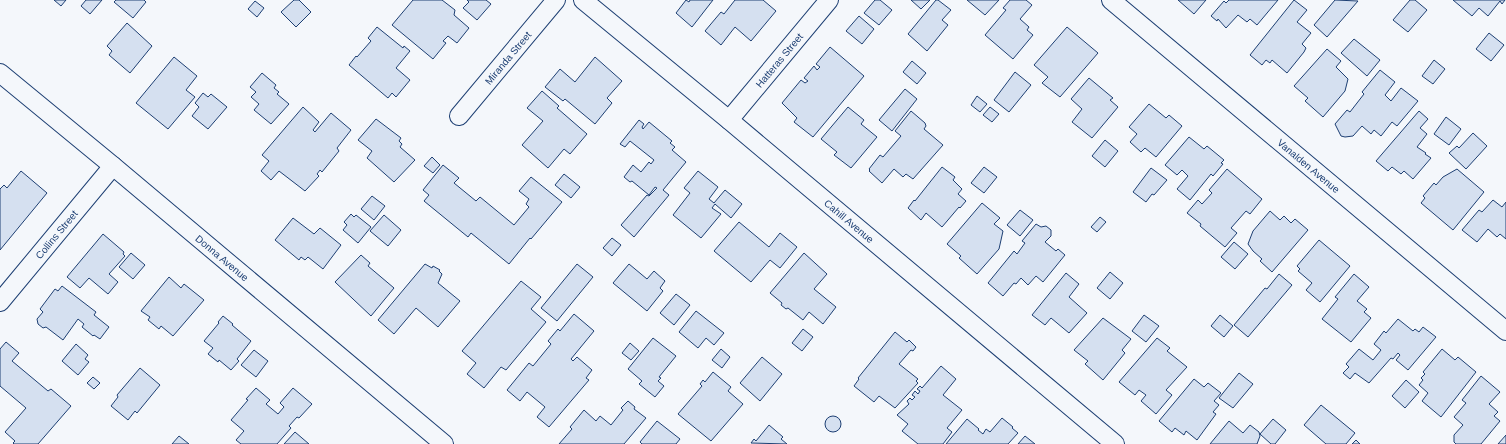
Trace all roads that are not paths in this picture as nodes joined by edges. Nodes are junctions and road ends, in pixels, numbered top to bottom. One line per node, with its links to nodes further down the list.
1 (556, 0): 6 (street, Miranda Street)
2 (582, 0): 7 (street, Cahill Avenue)
3 (829, 0): 7 (street, Hatteras Street)
4 (1111, 0): 10 (street, Vanalden Avenue)
5 (0, 73): 8 (street, Donna Avenue)
6 (459, 116)
7 (729, 120): 12 (street, Cahill Avenue)
8 (113, 166): 9 (street, Collins Street); 11 (street, Donna Avenue)
9 (0, 302)
10 (1506, 331)
11 (444, 444)
12 (1115, 444)

